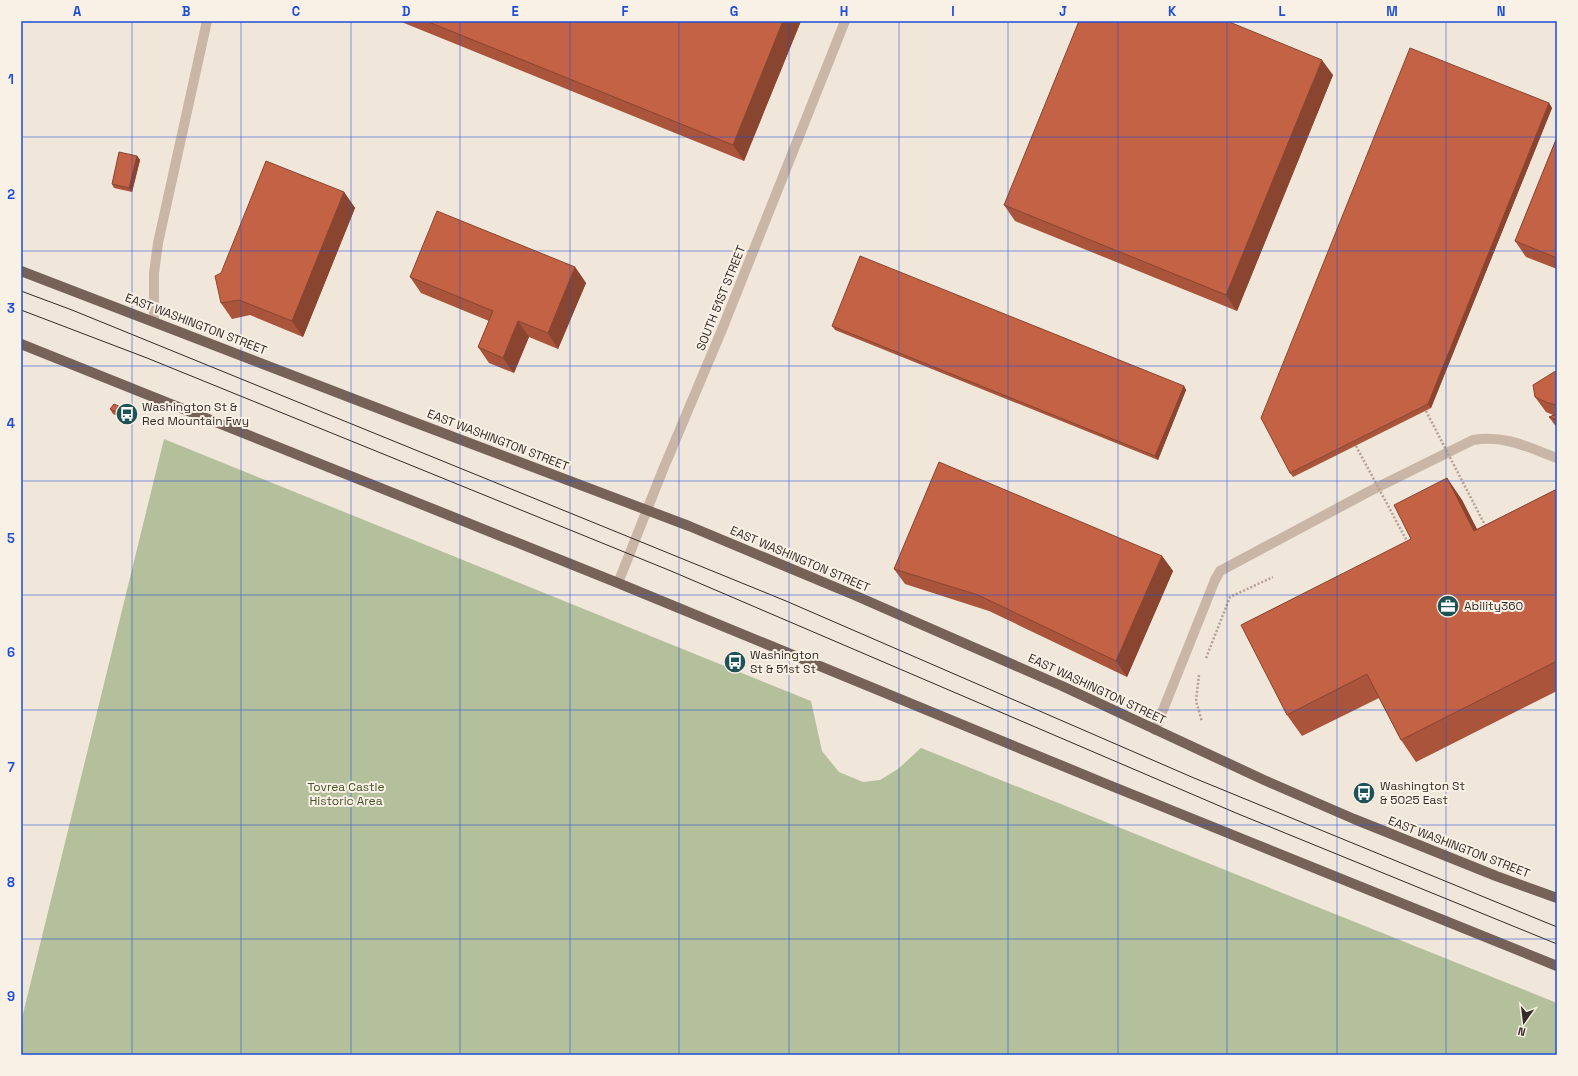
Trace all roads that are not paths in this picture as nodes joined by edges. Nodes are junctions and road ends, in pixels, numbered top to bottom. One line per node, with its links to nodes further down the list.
1 (207, 21): 4 (street)
2 (845, 21): 7 (street, SOUTH 51ST STREET)
3 (21, 271): 4 (main road, EAST WASHINGTON STREET)
4 (154, 322): 7 (main road, EAST WASHINGTON STREET)
5 (21, 344): 8 (main road)
6 (1557, 458): 9 (street)
7 (647, 511): 8 (street, SOUTH 51ST STREET); 9 (main road, EAST WASHINGTON STREET)
8 (618, 583): 11 (main road)
9 (1155, 730): 10 (main road, EAST WASHINGTON STREET)
10 (1557, 898)
11 (1557, 966)

